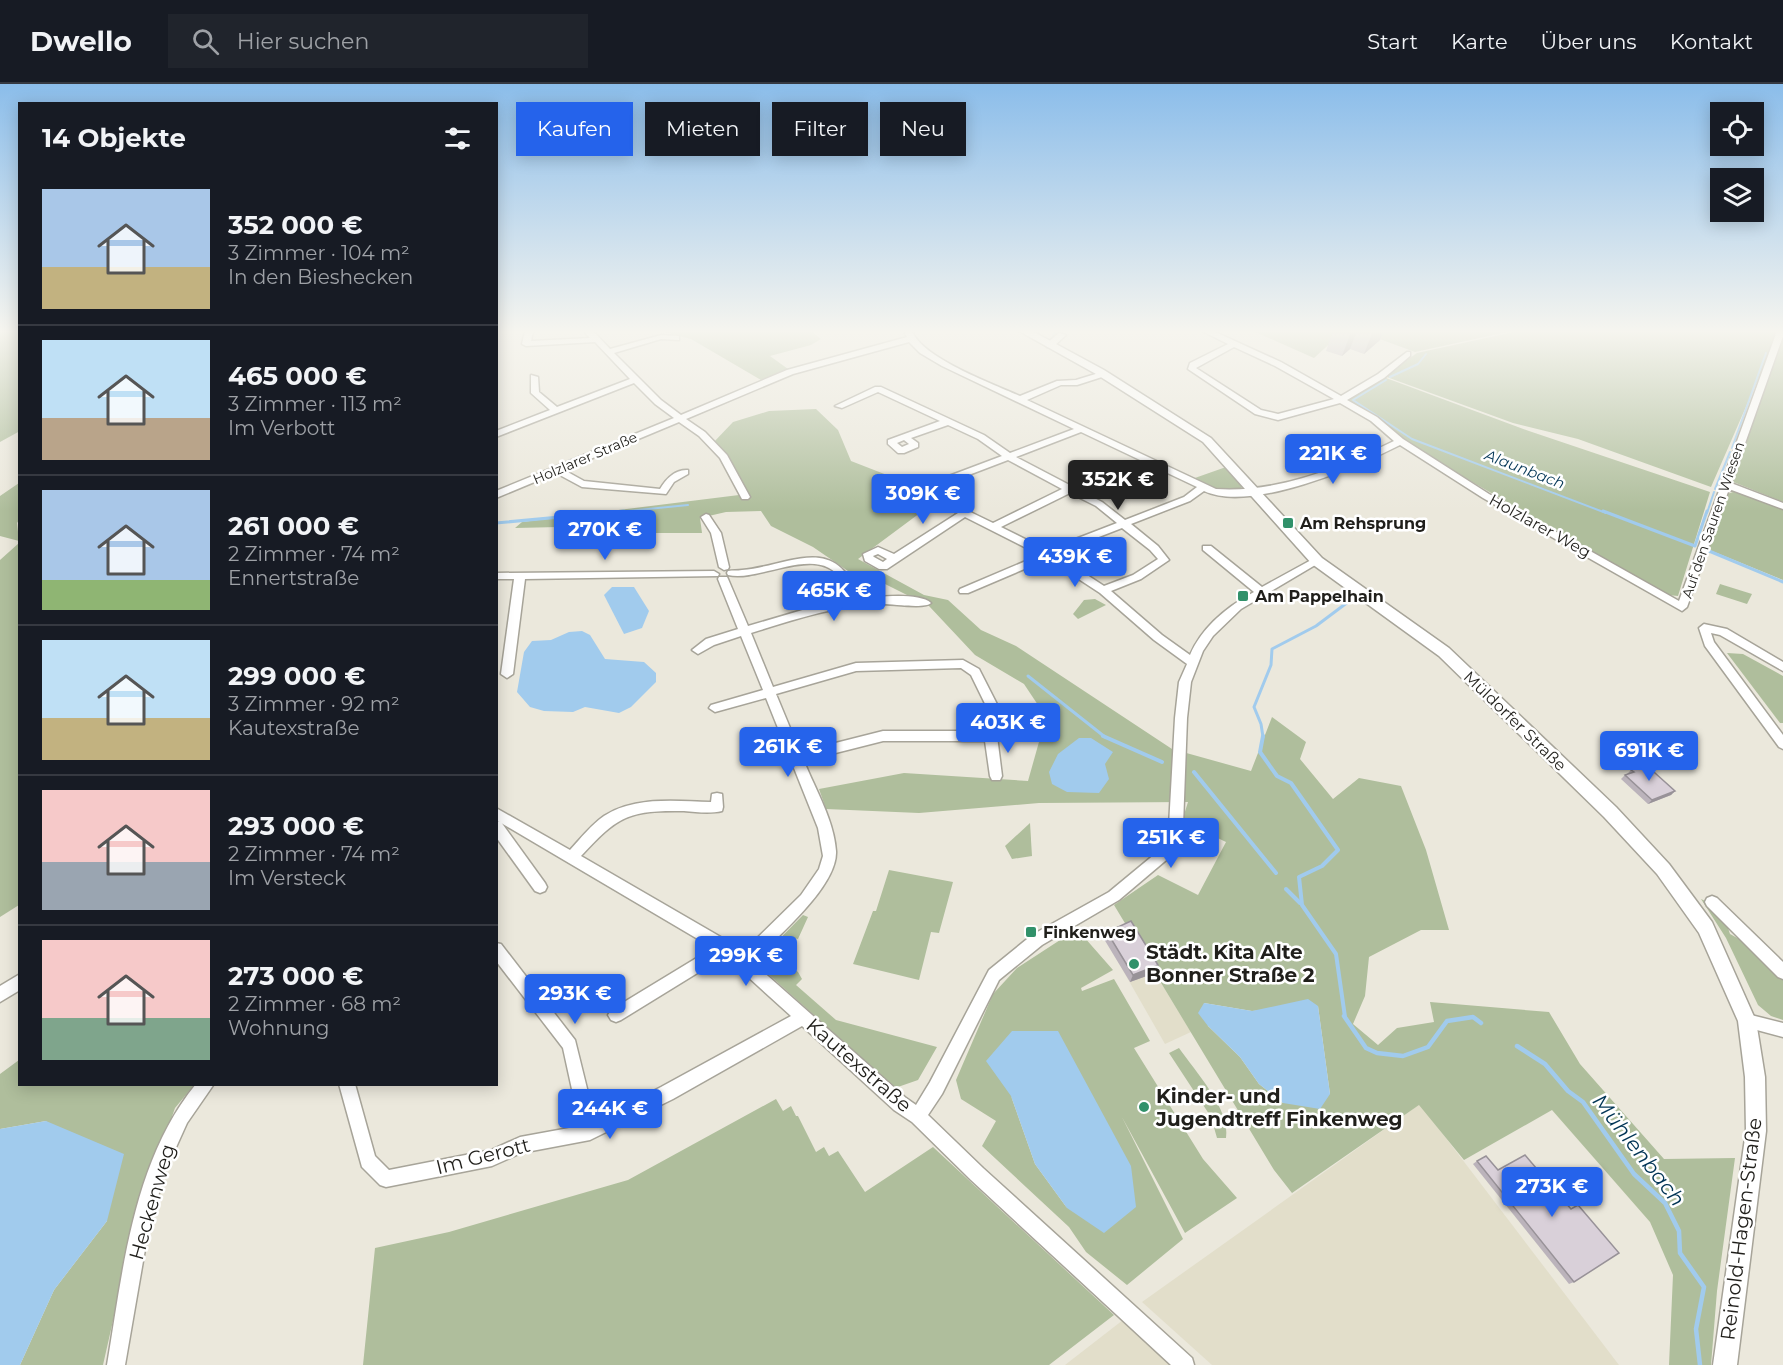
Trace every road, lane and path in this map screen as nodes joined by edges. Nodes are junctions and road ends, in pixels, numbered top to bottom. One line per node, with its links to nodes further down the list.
1 (535, 391): 17 (street)
2 (607, 391): 17 (street)
3 (647, 391): 18 (street)
4 (745, 391): 18 (street, Holzlarer Straße)
5 (874, 391): 16 (street)
6 (882, 391): 19 (street)
7 (999, 391): 14 (street)
8 (1040, 391): 14 (street)
9 (1129, 391): 30 (main road, Müldorfer Straße)
10 (1225, 391): 15 (street)
11 (1325, 391): 15 (street)
12 (1356, 391): 15 (street)
13 (1759, 391): 27 (street, Auf den Sauren Wiesen)
14 (1017, 400): 20 (street)
15 (1341, 400): 23 (street)
16 (839, 406)
17 (557, 411): 21 (street)
18 (679, 418): 25 (street, Holzlarer Straße); 32 (street)
19 (947, 422): 22 (street); 24 (street)
20 (1078, 430): 24 (street); 28 (street)
21 (498, 433)
22 (905, 437)
23 (1400, 441): 30 (street); 50 (street, Holzlarer Weg)
24 (1010, 456): 29 (street); 34 (street)
25 (556, 469): 26 (street); 31 (street, Holzlarer Straße)
26 (686, 472)
27 (1726, 484): 33 (street); 50 (street, Auf den Sauren Wiesen)
28 (1202, 488): 30 (street); 36 (street)
29 (1070, 489): 36 (street); 37 (street)
30 (1253, 492): 41 (main road, Müldorfer Straße)
31 (498, 494)
32 (745, 497)
33 (1783, 506)
34 (965, 513): 37 (street); 40 (street)
35 (706, 517): 42 (street)
36 (1125, 523): 39 (street); 45 (street)
37 (994, 526): 39 (street)
38 (1207, 548): 47 (street)
39 (1047, 555): 45 (street); 46 (street)
40 (894, 559)
41 (1317, 561): 47 (street); 76 (main road, Müldorfer Straße)
42 (723, 573): 44 (street); 48 (street); 51 (street)
43 (498, 576): 44 (street)
44 (519, 577): 55 (street)
45 (1103, 590): 53 (street)
46 (964, 591)
47 (1260, 591): 53 (street)
48 (854, 602): 49 (street); 51 (street)
49 (926, 603)
50 (1682, 607)
51 (743, 632): 52 (street); 56 (street)
52 (698, 650)
53 (1193, 662): 80 (street)
54 (1783, 667): 59 (street)
55 (507, 674)
56 (768, 692): 57 (street); 58 (street); 60 (street)
57 (715, 708)
58 (991, 736): 60 (street); 61 (street)
59 (1783, 744)
60 (796, 758): 70 (street)
61 (996, 776)
62 (717, 798): 65 (street)
63 (498, 814): 65 (street, Kautexstraße)
64 (498, 829): 66 (street)
65 (571, 857): 68 (street, Kautexstraße)
66 (540, 887)
67 (1712, 902): 71 (street)
68 (726, 948): 70 (street, Kautexstraße); 74 (street)
69 (498, 952): 81 (street)
70 (743, 962): 75 (street, Kautexstraße)
71 (1783, 972)
72 (18, 982): 73 (street)
73 (0, 995)
74 (616, 1015)
75 (802, 1017): 80 (street, Kautexstraße); 81 (street, Im Gerott)
76 (1747, 1021): 77 (street); 84 (main road, Reinold-Hagen-Straße)
77 (1783, 1030)
78 (204, 1086): 82 (street, Heckenweg)
79 (347, 1086): 81 (street, Im Gerott)
80 (918, 1116): 83 (street, Kautexstraße)
81 (590, 1132)
82 (116, 1365)
83 (1185, 1365)
84 (1725, 1365)

